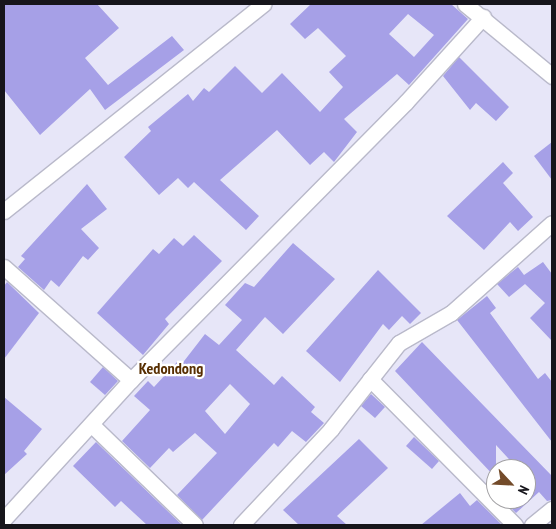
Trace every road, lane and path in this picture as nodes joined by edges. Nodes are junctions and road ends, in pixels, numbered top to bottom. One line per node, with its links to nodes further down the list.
1 (263, 4): 5 (street)
2 (465, 4): 3 (street)
3 (482, 17): 4 (street); 9 (street)
4 (552, 76)
5 (4, 211)
6 (552, 223): 8 (street)
7 (4, 267): 9 (street)
8 (370, 378): 14 (street); 15 (street)
9 (131, 380): 10 (street)
10 (93, 426): 12 (street); 13 (street)
11 (552, 509): 16 (street)
12 (4, 519)
13 (195, 525)
14 (241, 525)
15 (516, 525)
16 (532, 525)

